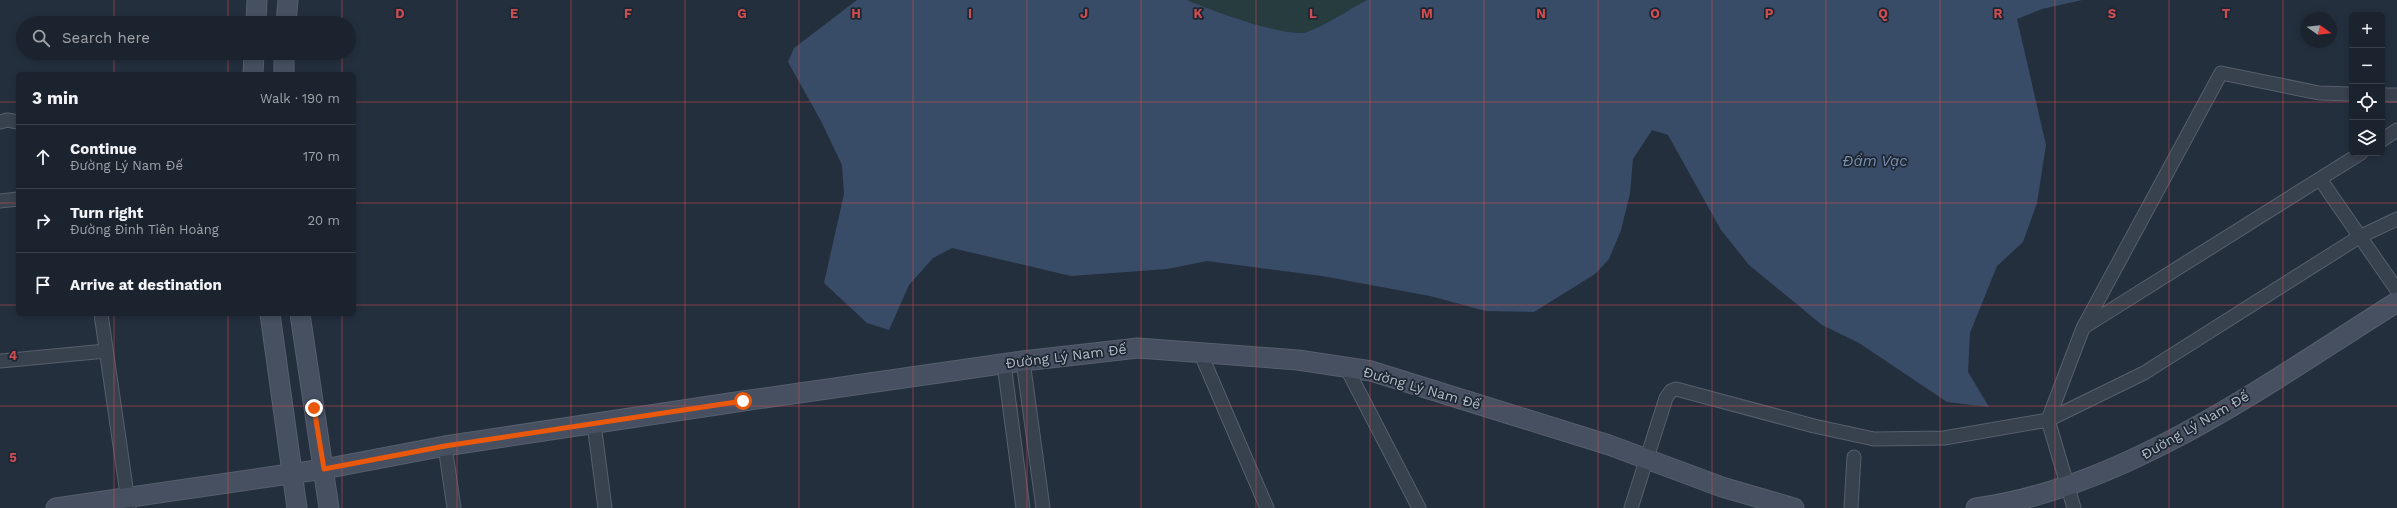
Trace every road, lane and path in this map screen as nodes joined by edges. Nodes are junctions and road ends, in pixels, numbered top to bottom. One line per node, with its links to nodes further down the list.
1 (257, 0): 3 (street)
2 (288, 0): 4 (street)
3 (256, 16)
4 (287, 16)
5 (254, 60): 7 (street)
6 (284, 60): 8 (street)
7 (253, 72)
8 (284, 72)
9 (2349, 94): 27 (street)
10 (2385, 95): 11 (street)
11 (2397, 95)
12 (0, 122): 13 (street)
13 (16, 122)
14 (2397, 130): 15 (street)
15 (2385, 138)
16 (2356, 156): 17 (street)
17 (2320, 179): 21 (street); 27 (street)
18 (16, 199): 19 (street)
19 (0, 201)
20 (2397, 219): 21 (street)
21 (2359, 237): 22 (street); 34 (street)
22 (2397, 290)
23 (2397, 302): 41 (street, Đường Lý Nam Đế)
24 (101, 316): 28 (street)
25 (270, 316): 40 (street)
26 (300, 316): 39 (street)
27 (2083, 328): 34 (street)
28 (106, 351): 31 (street); 42 (street)
29 (1200, 352): 30 (street, Đường Lý Nam Đế); 33 (street, Đường Lý Nam Đế); 50 (street)
30 (1023, 361): 32 (street, Đường Lý Nam Đế); 49 (street)
31 (0, 362)
32 (1004, 364): 35 (street, Đường Lý Nam Đế); 48 (street)
33 (1346, 367): 38 (street, Đường Lý Nam Đế); 51 (street)
34 (2048, 420): 38 (street); 41 (street)
35 (594, 424): 36 (street, Đường Lý Nam Đế); 47 (street)
36 (445, 446): 39 (street, Đường Lý Nam Đế); 46 (street)
37 (1854, 457): 54 (street)
38 (1646, 459): 52 (street); 53 (street, Đường Lý Nam Đế)
39 (324, 469): 40 (street, Đường Lý Nam Đế); 45 (street)
40 (292, 473): 42 (street, Đường Lý Nam Đế); 44 (street)
41 (2067, 485): 55 (street, Đường Lý Nam Đế); 56 (street)
42 (128, 503): 43 (street, Đường Lý Nam Đế)
43 (56, 508)
44 (296, 508)
45 (329, 508)
46 (454, 508)
47 (605, 508)
48 (1023, 508)
49 (1043, 508)
50 (1267, 508)
51 (1419, 508)
52 (1631, 508)
53 (1794, 508)
54 (1852, 508)
55 (1976, 508)
56 (2074, 508)

